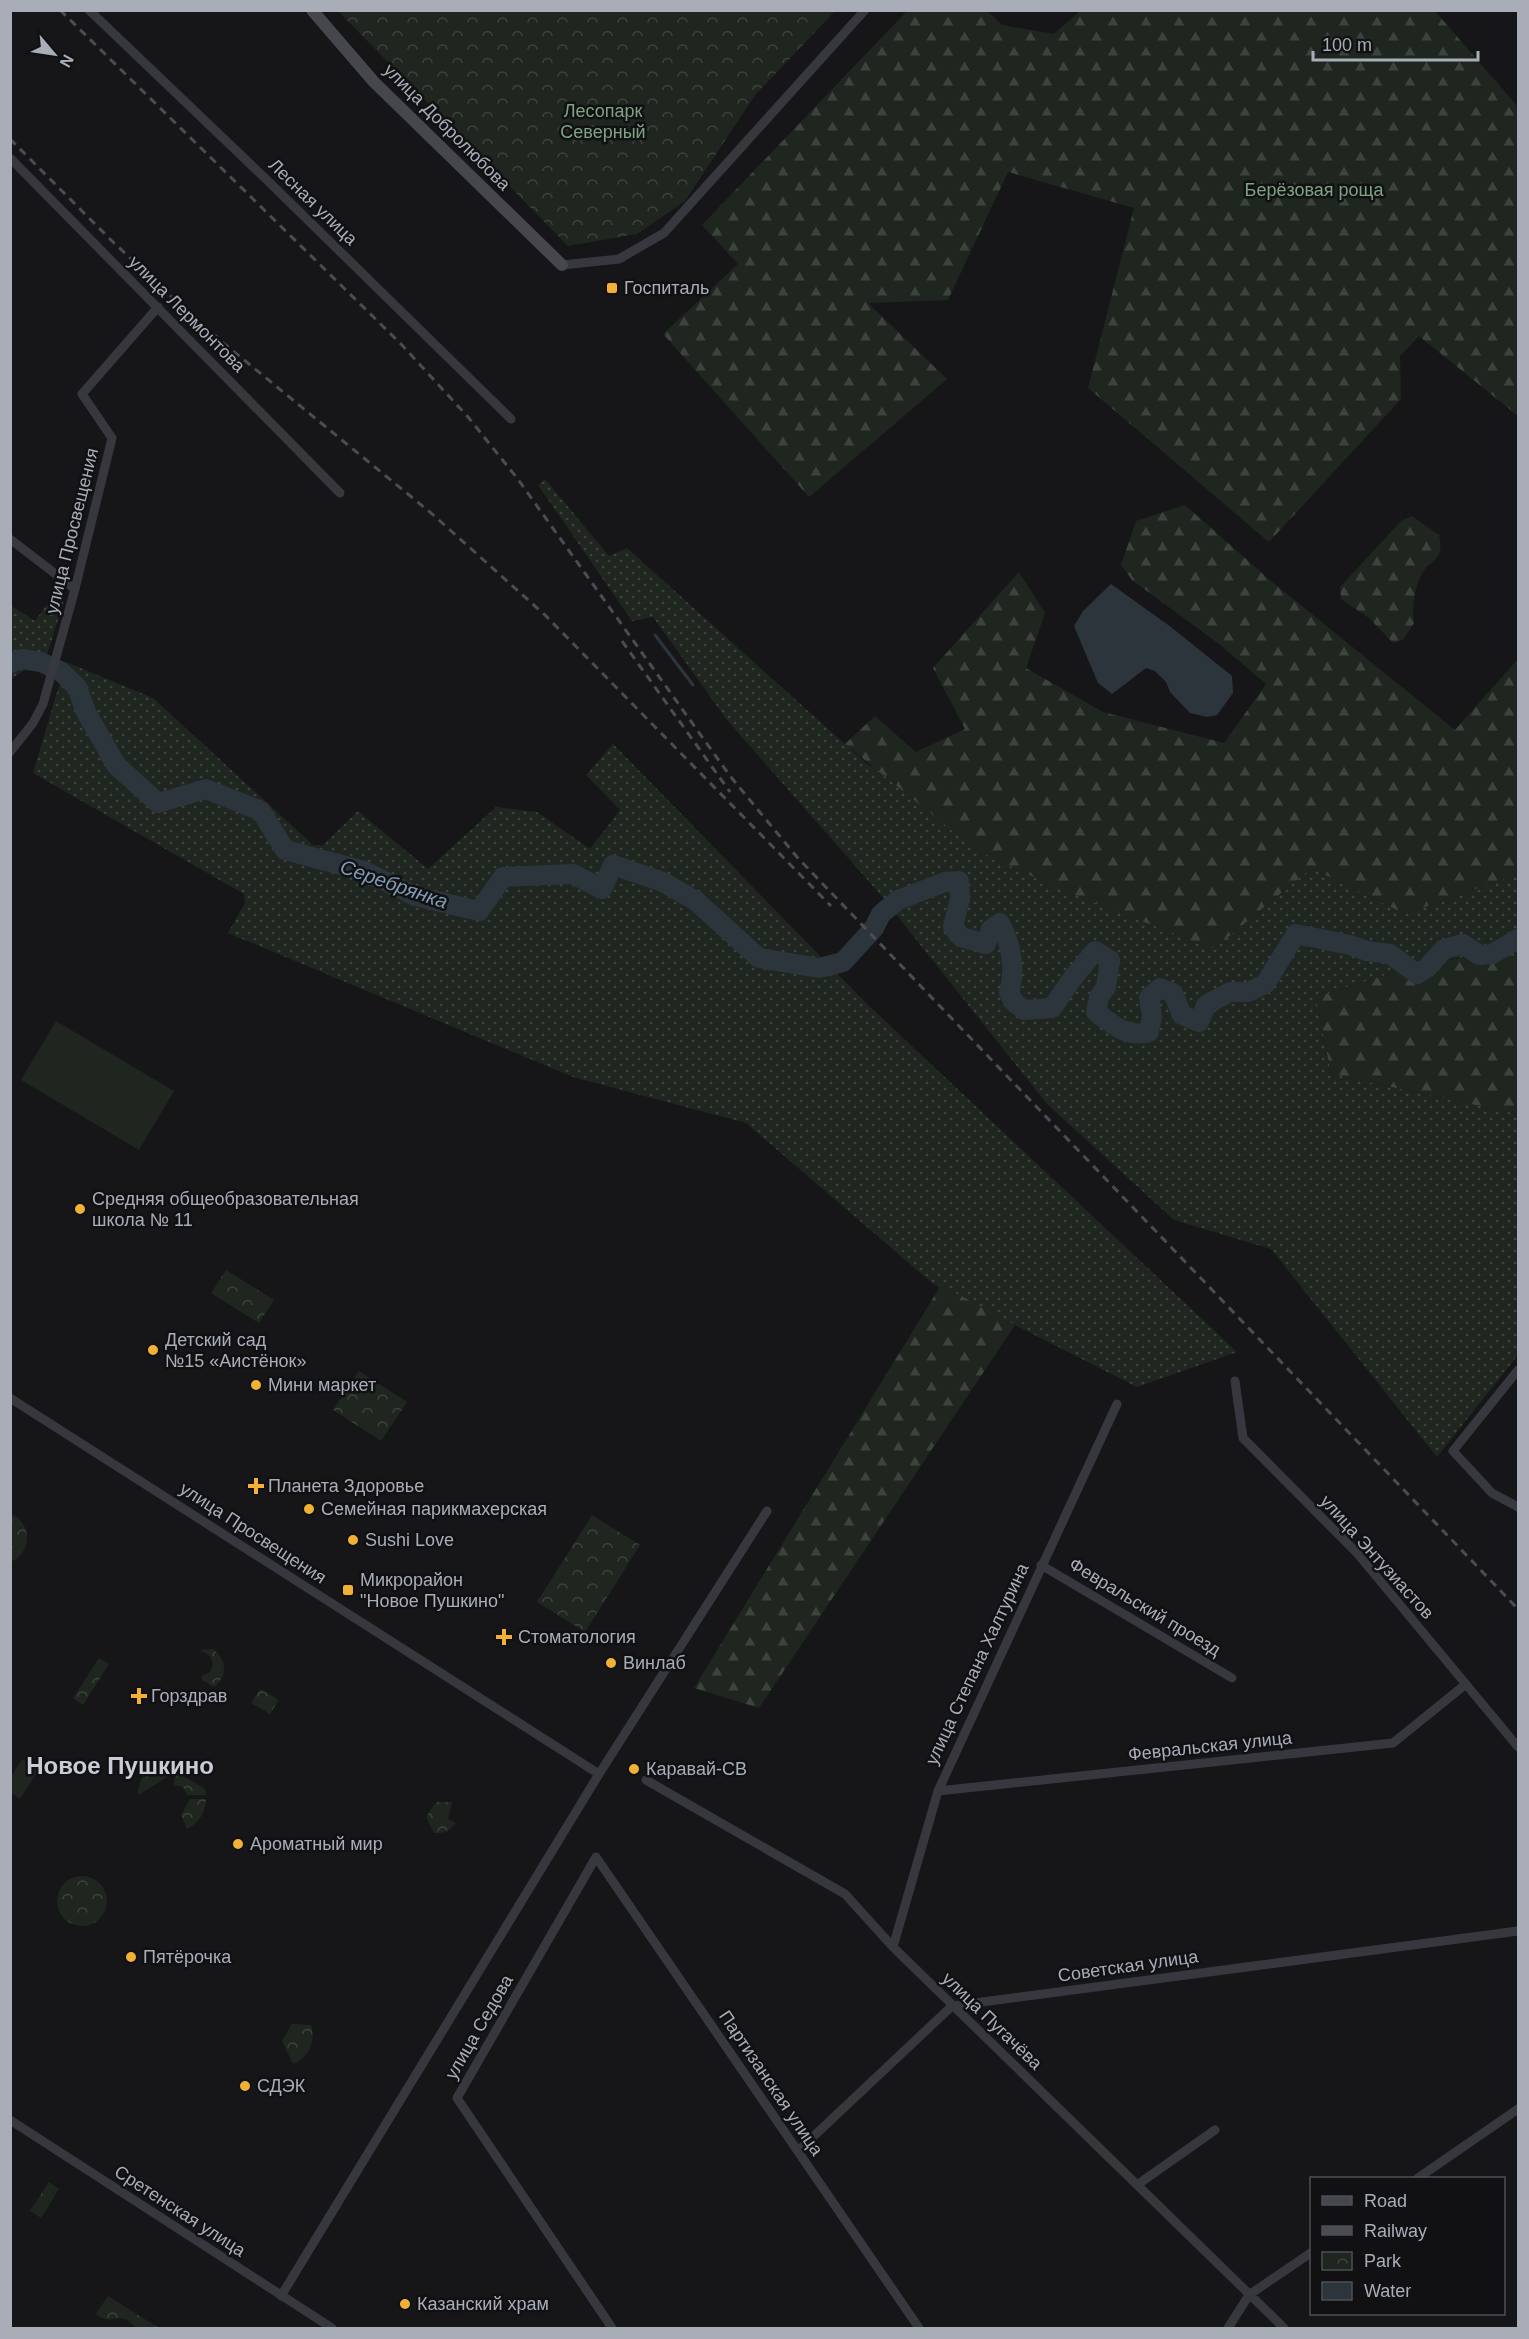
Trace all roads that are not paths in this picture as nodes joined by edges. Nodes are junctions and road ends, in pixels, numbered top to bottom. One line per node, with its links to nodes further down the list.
1 (89, 10): 7 (street, Лесная улица)
2 (312, 10): 5 (street, улица Добролюбова)
3 (865, 10): 5 (street)
4 (10, 158): 6 (street, улица Лермонтова)
5 (562, 265)
6 (158, 307): 8 (street, улица Лермонтова); 10 (street, улица Просвещения)
7 (511, 419)
8 (340, 493)
9 (10, 539): 10 (street)
10 (75, 589): 11 (street, улица Просвещения)
11 (10, 752)
12 (1518, 1370): 16 (street)
13 (1235, 1381): 20 (street, улица Энтузиастов)
14 (10, 1398): 22 (street, улица Просвещения)
15 (1117, 1404): 18 (street, улица Степана Халтурина)
16 (1518, 1507)
17 (767, 1510): 22 (street)
18 (1041, 1565): 19 (street, Февральский проезд); 24 (street, улица Степана Халтурина)
19 (1232, 1678)
20 (1466, 1684): 21 (street, улица Энтузиастов); 24 (street, Февральская улица)
21 (1518, 1747)
22 (599, 1774): 37 (street)
23 (646, 1780): 27 (street, улица Пугачёва)
24 (938, 1791): 27 (street, улица Степана Халтурина)
25 (596, 1857): 32 (street, Партизанская улица); 39 (street, улица Седова)
26 (1518, 1931): 28 (street, Советская улица)
27 (893, 1947): 28 (street, улица Пугачёва)
28 (952, 2006): 32 (street); 34 (street, улица Пугачёва)
29 (1518, 2109): 33 (street)
30 (10, 2120): 37 (street, Сретенская улица)
31 (1215, 2130): 34 (street)
32 (798, 2151): 40 (street, Партизанская улица)
33 (1419, 2177)
34 (1137, 2185): 36 (street, улица Пугачёва)
35 (1310, 2253): 36 (street)
36 (1249, 2295): 41 (street); 42 (street, улица Пугачёва)
37 (281, 2296): 38 (street, Сретенская улица)
38 (332, 2328)
39 (612, 2328)
40 (919, 2328)
41 (1228, 2328)
42 (1284, 2328)

